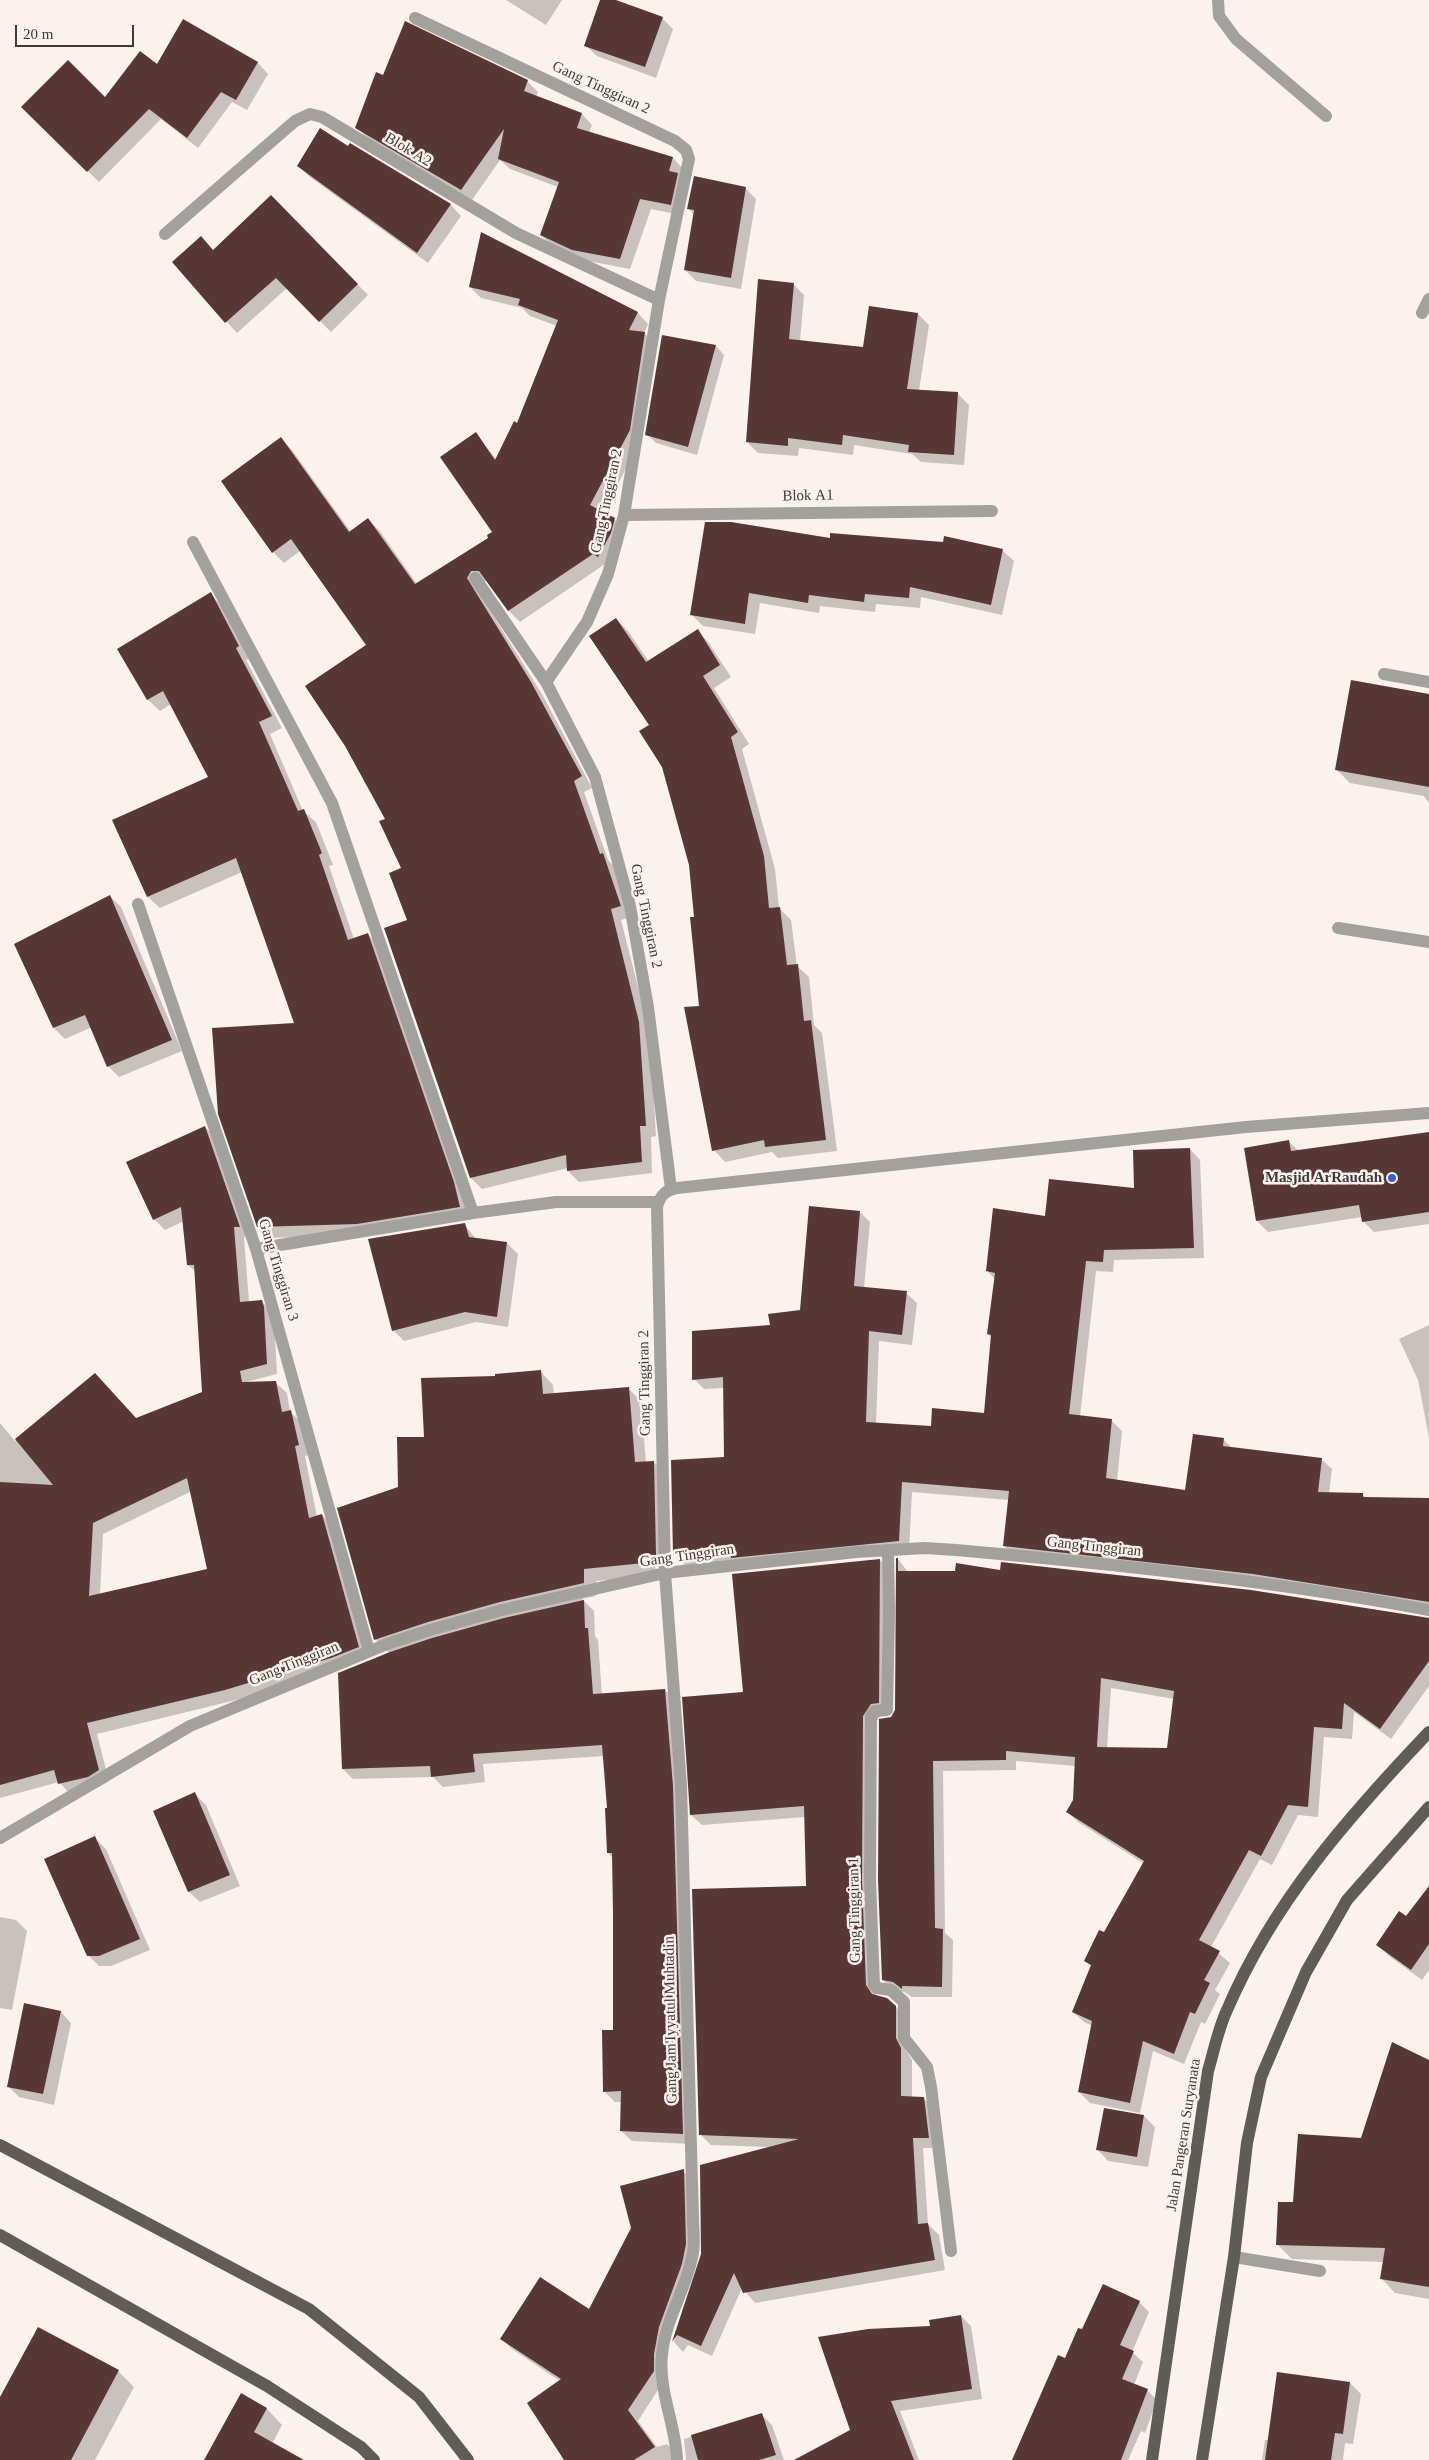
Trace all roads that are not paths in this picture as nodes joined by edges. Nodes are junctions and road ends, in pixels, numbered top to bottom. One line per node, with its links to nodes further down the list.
1 (1218, 0): 3 (street)
2 (415, 18): 6 (street, Gang Tinggiran 2)
3 (1326, 116)
4 (165, 234): 6 (street, Blok A2)
5 (1429, 299): 7 (street)
6 (658, 300): 9 (street, Gang Tinggiran 2)
7 (1422, 313)
8 (992, 511): 9 (street, Blok A1)
9 (624, 514): 13 (street, Gang Tinggiran 2)
10 (193, 542): 20 (street)
11 (475, 578): 13 (street)
12 (1384, 674): 14 (street)
13 (546, 682): 19 (street, Gang Tinggiran 2)
14 (1429, 682)
15 (138, 904): 21 (street, Gang Tinggiran 3)
16 (1338, 928): 17 (street)
17 (1429, 942)
18 (1429, 1113): 19 (street)
19 (664, 1195): 20 (street); 23 (street, Gang Tinggiran 2)
20 (473, 1213): 21 (street)
21 (256, 1249): 25 (street, Gang Tinggiran 3)
22 (888, 1550): 23 (street, Gang Tinggiran); 24 (street, Gang Tinggiran); 31 (street, Gang Tinggiran 1)
23 (665, 1573): 25 (street, Gang Tinggiran); 36 (street, Gang Jam'Iyyatul Muhtadin)
24 (1429, 1610)
25 (369, 1651): 28 (street, Gang Tinggiran)
26 (1429, 1732): 37 (main road, Jalan Pangeran Suryanata)
27 (1429, 1806): 32 (main road)
28 (0, 1838)
29 (0, 2145): 35 (main road)
30 (0, 2235): 34 (main road)
31 (951, 2251)
32 (1234, 2257): 33 (street); 38 (main road)
33 (1320, 2271)
34 (374, 2460)
35 (468, 2460)
36 (677, 2460)
37 (1152, 2460)
38 (1202, 2460)

